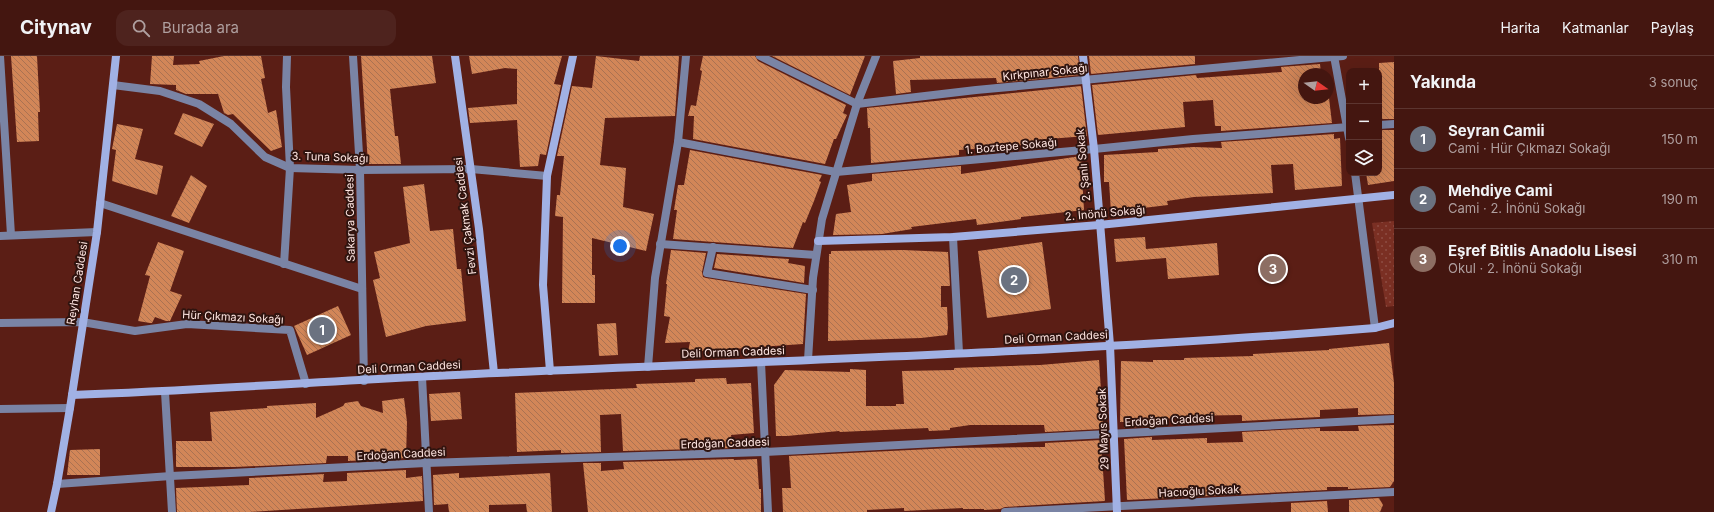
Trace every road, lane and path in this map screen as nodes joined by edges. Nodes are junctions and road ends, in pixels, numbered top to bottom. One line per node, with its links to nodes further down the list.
1 (0, 56): 33 (street)
2 (116, 56): 14 (street, Reyhan Caddesi)
3 (287, 56): 22 (street)
4 (353, 56): 24 (street, Sakarya Caddesi)
5 (455, 56): 23 (street, Fevzi Çakmak Caddesi)
6 (573, 56): 26 (street)
7 (686, 56): 20 (street)
8 (760, 56): 15 (street)
9 (876, 56): 15 (street)
10 (1083, 56): 13 (street, 2. Şanlı Sokak)
11 (1343, 56): 12 (street, Kırkpınar Sokağı)
12 (1334, 57): 13 (street, Kırkpınar Sokağı); 16 (street)
13 (1086, 79): 15 (street, Kırkpınar Sokağı); 21 (street, 2. Şanlı Sokak)
14 (112, 85): 22 (street, 3. Tuna Sokağı); 30 (street, Reyhan Caddesi)
15 (857, 104): 25 (street)
16 (1346, 117)
17 (1394, 124): 18 (street)
18 (1382, 125)
19 (1346, 127): 21 (street, 1. Boztepe Sokağı)
20 (678, 142): 25 (street, 1. Boztepe Sokağı); 37 (street)
21 (1094, 150): 25 (street, 1. Boztepe Sokağı); 31 (street, 2. Şanlı Sokak)
22 (290, 168): 24 (street, 3. Tuna Sokağı); 40 (street)
23 (471, 169): 24 (street, 3. Tuna Sokağı); 26 (street, 3. Tuna Sokağı); 53 (street, Fevzi Çakmak Caddesi)
24 (360, 170): 41 (street, Sakarya Caddesi)
25 (836, 172): 36 (street)
26 (547, 176): 52 (street)
27 (1355, 176): 29 (street)
28 (1394, 195): 29 (street, 2. İnönü Sokağı)
29 (1359, 198): 31 (street, 2. İnönü Sokağı); 46 (street)
30 (100, 203): 32 (street, Reyhan Caddesi); 40 (street)
31 (1099, 224): 35 (street, 2. İnönü Sokağı); 47 (street, 2. Şanlı Sokak)
32 (97, 232): 33 (street); 43 (street, Reyhan Caddesi)
33 (11, 235): 34 (street)
34 (0, 236)
35 (953, 237): 36 (street, 2. İnönü Sokağı); 48 (street)
36 (818, 241): 39 (street)
37 (660, 244): 38 (street); 51 (street)
38 (713, 247): 39 (street); 42 (street)
39 (816, 255): 42 (street)
40 (284, 264): 41 (street)
41 (362, 289): 55 (street, Sakarya Caddesi)
42 (813, 290): 49 (street)
43 (82, 322): 45 (street, Hür Çıkmazı Sokağı); 56 (street, Hür Çıkmazı Sokağı); 58 (street, Reyhan Caddesi)
44 (1394, 323): 46 (street, Deli Orman Caddesi)
45 (0, 324)
46 (1375, 328): 47 (street, Deli Orman Caddesi)
47 (1110, 345): 48 (street, Deli Orman Caddesi); 62 (street, 29 Mayıs Sokak)
48 (959, 353): 49 (street, Deli Orman Caddesi)
49 (808, 360): 50 (street, Deli Orman Caddesi)
50 (761, 362): 51 (street, Deli Orman Caddesi); 63 (street)
51 (648, 367): 52 (street, Deli Orman Caddesi)
52 (550, 371): 53 (street, Deli Orman Caddesi)
53 (494, 373): 54 (street, Deli Orman Caddesi)
54 (422, 377): 55 (street, Deli Orman Caddesi); 64 (street)
55 (364, 381): 56 (street, Deli Orman Caddesi)
56 (306, 384): 57 (street, Deli Orman Caddesi)
57 (165, 392): 58 (street, Deli Orman Caddesi); 65 (street)
58 (72, 395): 59 (street, Reyhan Caddesi)
59 (70, 408): 60 (street); 66 (street, Reyhan Caddesi)
60 (0, 409)
61 (1394, 419): 62 (street, Erdoğan Caddesi)
62 (1115, 434): 63 (street, Erdoğan Caddesi); 68 (street, 29 Mayıs Sokak)
63 (765, 452): 64 (street, Erdoğan Caddesi); 72 (street)
64 (426, 463): 65 (street, Erdoğan Caddesi); 71 (street)
65 (171, 476): 66 (street, Erdoğan Caddesi); 70 (street)
66 (57, 484): 69 (street, Reyhan Caddesi)
67 (1394, 492): 68 (street, Hacıoğlu Sokak)
68 (1117, 509): 73 (street, Hacıoğlu Sokak)
69 (51, 512)
70 (172, 512)
71 (429, 512)
72 (768, 512)
73 (1005, 512)

